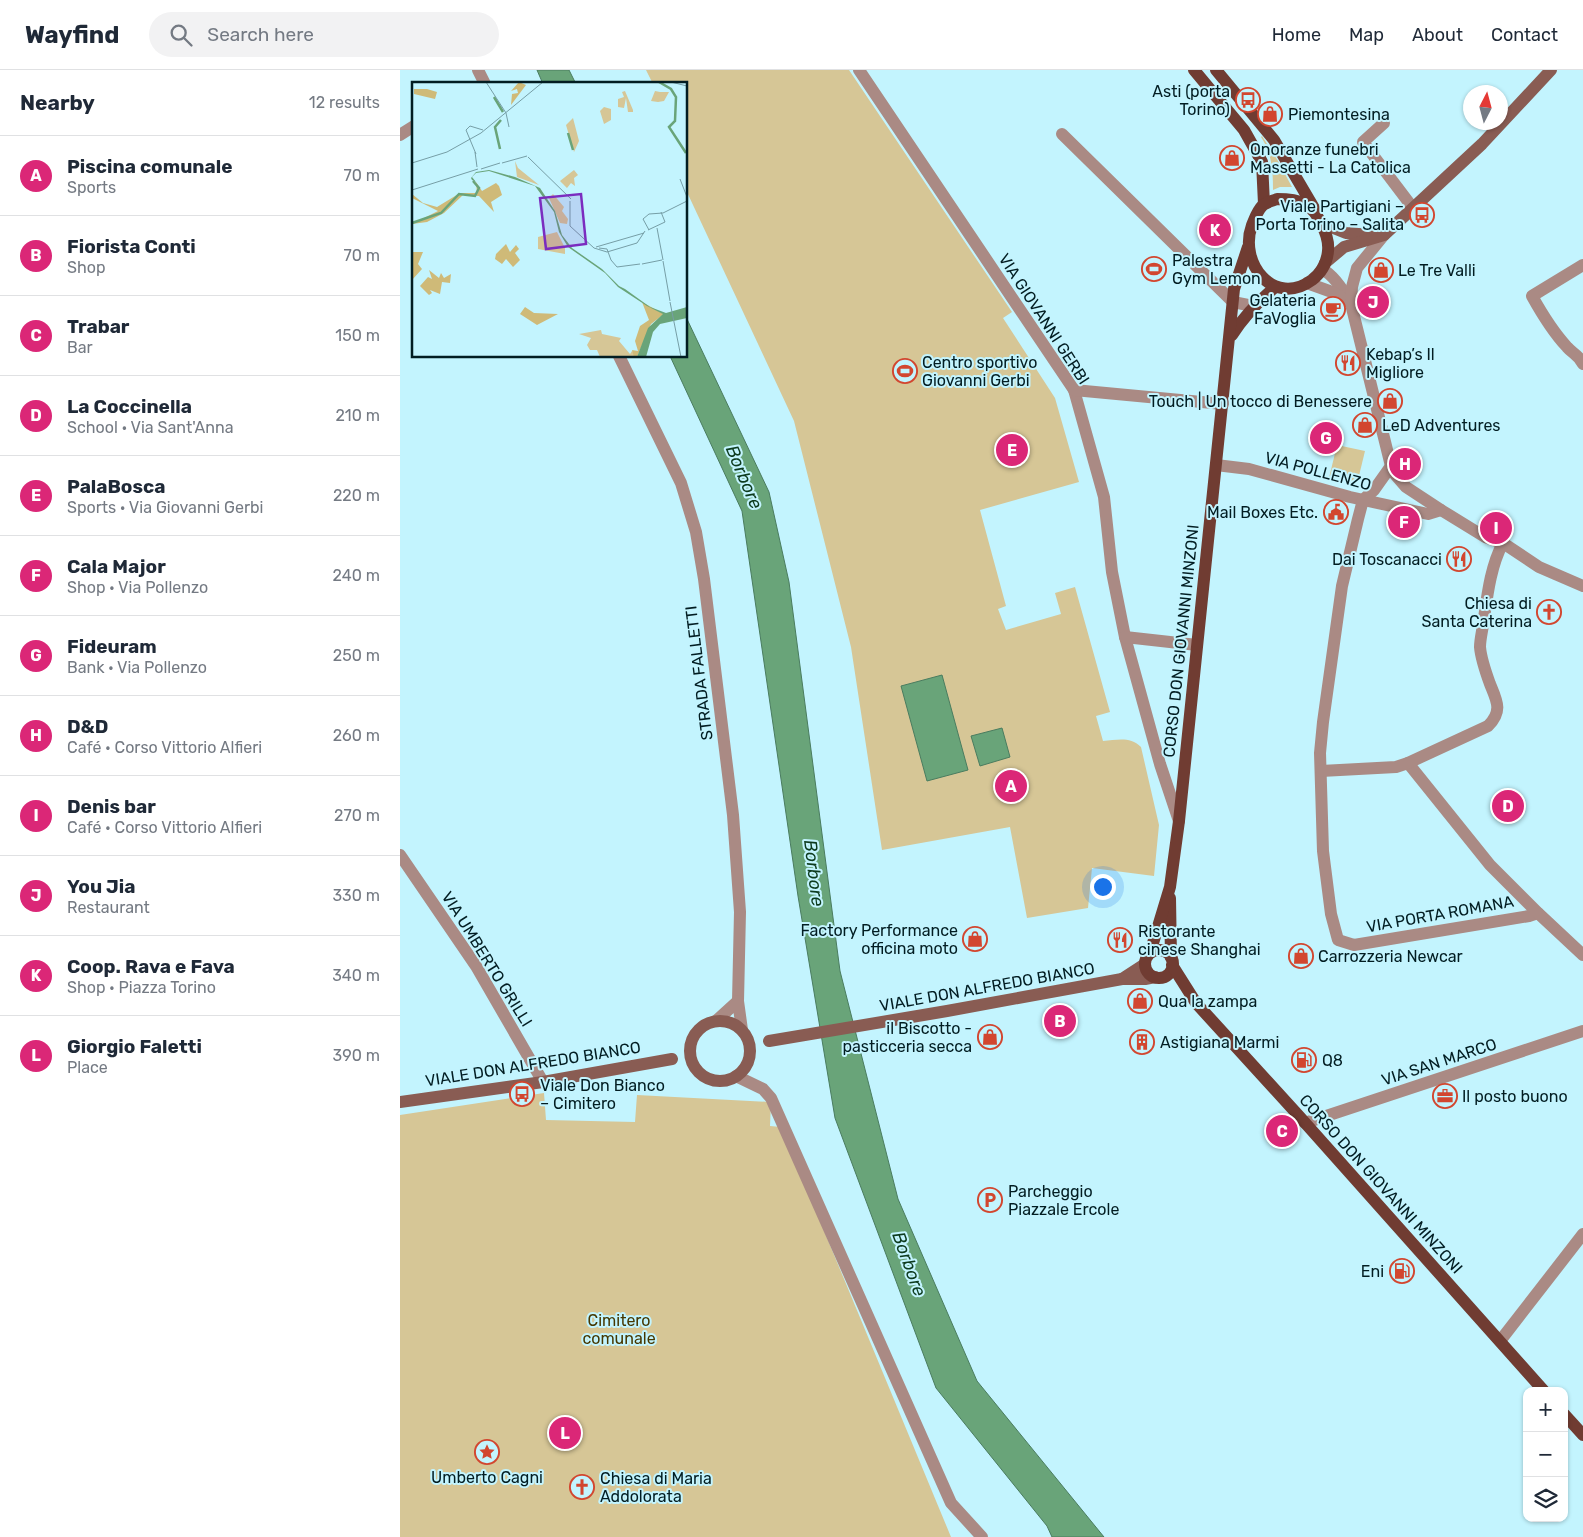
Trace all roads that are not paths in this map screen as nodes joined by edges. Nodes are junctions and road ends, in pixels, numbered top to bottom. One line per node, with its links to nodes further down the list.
1 (478, 70): 6 (street)
2 (859, 70): 26 (street, VIA GIOVANNI GERBI)
3 (1194, 70): 11 (main road)
4 (1216, 70): 13 (main road)
5 (1551, 70): 12 (street)
6 (484, 82)
7 (1384, 123): 12 (street)
8 (412, 127): 10 (street)
9 (1062, 134): 20 (street)
10 (400, 135)
11 (1264, 204): 13 (main road); 15 (main road)
12 (1413, 208): 14 (street)
13 (1319, 218): 14 (street); 17 (main road)
14 (1384, 235): 17 (street); 21 (street)
15 (1248, 247): 19 (main road); 20 (main road, CORSO DON GIOVANNI MINZONI)
16 (1583, 265): 25 (street)
17 (1324, 266): 18 (main road); 21 (street)
18 (1307, 284): 19 (main road); 21 (street)
19 (1275, 287): 22 (main road, CORSO DON GIOVANNI MINZONI)
20 (1233, 302): 22 (street); 23 (main road, CORSO DON GIOVANNI MINZONI)
21 (1351, 304): 29 (street)
22 (1253, 306): 23 (main road, CORSO DON GIOVANNI MINZONI)
23 (1230, 340): 27 (main road, CORSO DON GIOVANNI MINZONI)
24 (620, 358): 48 (street, STRADA FALLETTI)
25 (1583, 364)
26 (1074, 390): 27 (street); 34 (street, VIA GIOVANNI GERBI)
27 (1223, 404): 28 (main road, CORSO DON GIOVANNI MINZONI)
28 (1216, 465): 30 (street, VIA POLLENZO); 35 (main road, CORSO DON GIOVANNI MINZONI)
29 (1391, 466): 30 (street, VIA PORTA ROMANA); 31 (street)
30 (1363, 500): 31 (street, VIA POLLENZO); 37 (street, VIA PORTA ROMANA)
31 (1441, 510): 32 (street)
32 (1503, 543): 33 (street); 36 (street)
33 (1583, 586)
34 (1125, 637): 35 (street); 38 (street, VIA GIOVANNI GERBI)
35 (1197, 646): 38 (main road, CORSO DON GIOVANNI MINZONI)
36 (1408, 763): 37 (street); 41 (street)
37 (1321, 771): 41 (street, VIA PORTA ROMANA)
38 (1179, 821): 40 (main road, CORSO DON GIOVANNI MINZONI)
39 (400, 855): 58 (street, VIA UMBERTO GRILLI)
40 (1170, 887): 43 (main road, CORSO DON GIOVANNI MINZONI); 44 (main road, CORSO DON GIOVANNI MINZONI)
41 (1538, 913): 42 (street)
42 (1583, 955)
43 (1148, 958): 44 (main road); 45 (main road, CORSO DON GIOVANNI MINZONI); 46 (street, VIALE DON ALFREDO BIANCO)
44 (1172, 962): 45 (main road); 47 (main road, CORSO DON GIOVANNI MINZONI)
45 (1159, 976): 46 (street, VIALE DON ALFREDO BIANCO); 47 (main road, CORSO DON GIOVANNI MINZONI)
46 (1122, 979): 52 (street, VIALE DON ALFREDO BIANCO)
47 (1193, 999): 60 (main road, CORSO DON GIOVANNI MINZONI)
48 (738, 1001): 49 (street); 51 (street, STRADA FALLETTI)
49 (716, 1021): 51 (street); 53 (street)
50 (1583, 1031): 60 (street, VIA SAN MARCO)
51 (744, 1033): 52 (street, VIALE DON ALFREDO BIANCO); 54 (street)
52 (771, 1041): 54 (street, VIALE DON ALFREDO BIANCO)
53 (690, 1047): 55 (street, VIALE DON ALFREDO BIANCO); 56 (street)
54 (750, 1054): 57 (street)
55 (672, 1059): 56 (street, VIALE DON ALFREDO BIANCO); 58 (street, VIALE DON ALFREDO BIANCO)
56 (693, 1064): 57 (street)
57 (736, 1076): 66 (street)
58 (543, 1082): 59 (street, VIALE DON ALFREDO BIANCO)
59 (400, 1102)
60 (1305, 1123): 62 (main road, CORSO DON GIOVANNI MINZONI)
61 (1583, 1234): 62 (street)
62 (1500, 1341): 63 (main road, CORSO DON GIOVANNI MINZONI)
63 (1540, 1387)
64 (1568, 1418): 65 (main road)
65 (1583, 1435)
66 (982, 1537)

